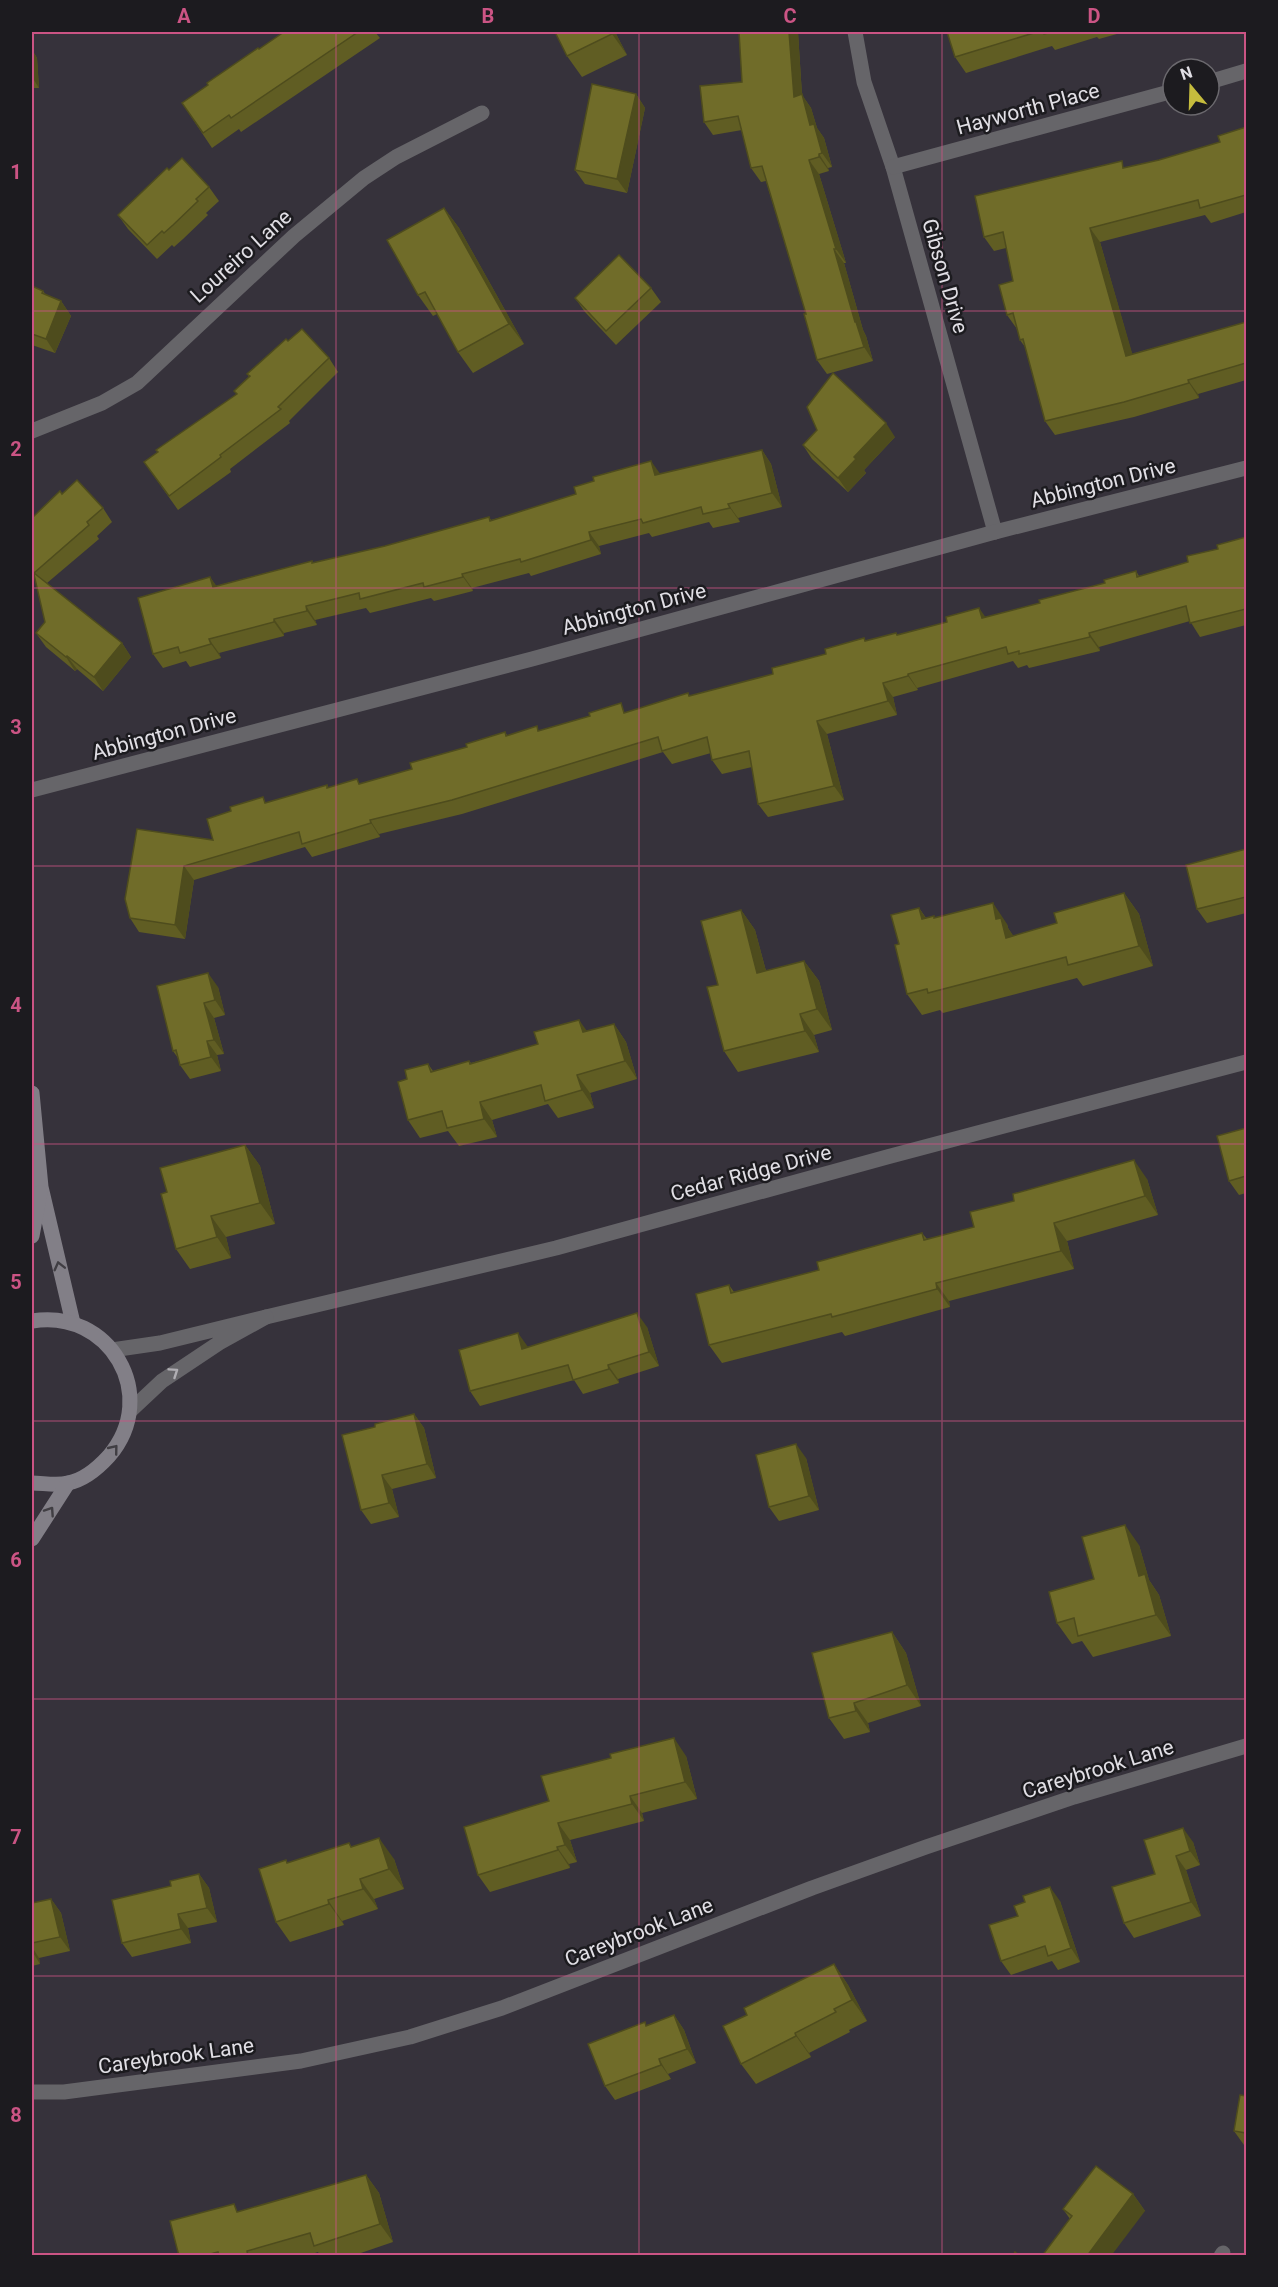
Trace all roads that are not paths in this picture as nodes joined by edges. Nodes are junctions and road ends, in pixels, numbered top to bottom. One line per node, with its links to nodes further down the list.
1 (855, 32): 6 (street, Gibson Drive)
2 (1246, 71): 3 (street)
3 (1221, 78)
4 (1161, 94): 6 (street, Hayworth Place)
5 (482, 113): 7 (street, Loureiro Lane)
6 (893, 167): 9 (street, Gibson Drive)
7 (32, 431)
8 (1246, 468): 9 (street, Abbington Drive)
9 (995, 532): 10 (street, Abbington Drive)
10 (32, 790)
11 (1246, 1062): 15 (street, Cedar Ridge Drive)
12 (32, 1093): 13 (main road)
13 (41, 1187): 14 (main road); 17 (main road, one-way to 13)
14 (32, 1236)
15 (266, 1317): 18 (street, Cedar Ridge Drive); 19 (street, Cedar Ridge Drive, one-way to 15)
16 (32, 1321): 17 (main road)
17 (73, 1323): 18 (main road)
18 (112, 1350): 19 (main road)
19 (130, 1411): 21 (main road, one-way to 19)
20 (32, 1483): 21 (main road)
21 (68, 1483): 22 (main road, one-way to 21)
22 (32, 1539)
23 (1246, 1746): 24 (street, Careybrook Lane)
24 (32, 2092)

